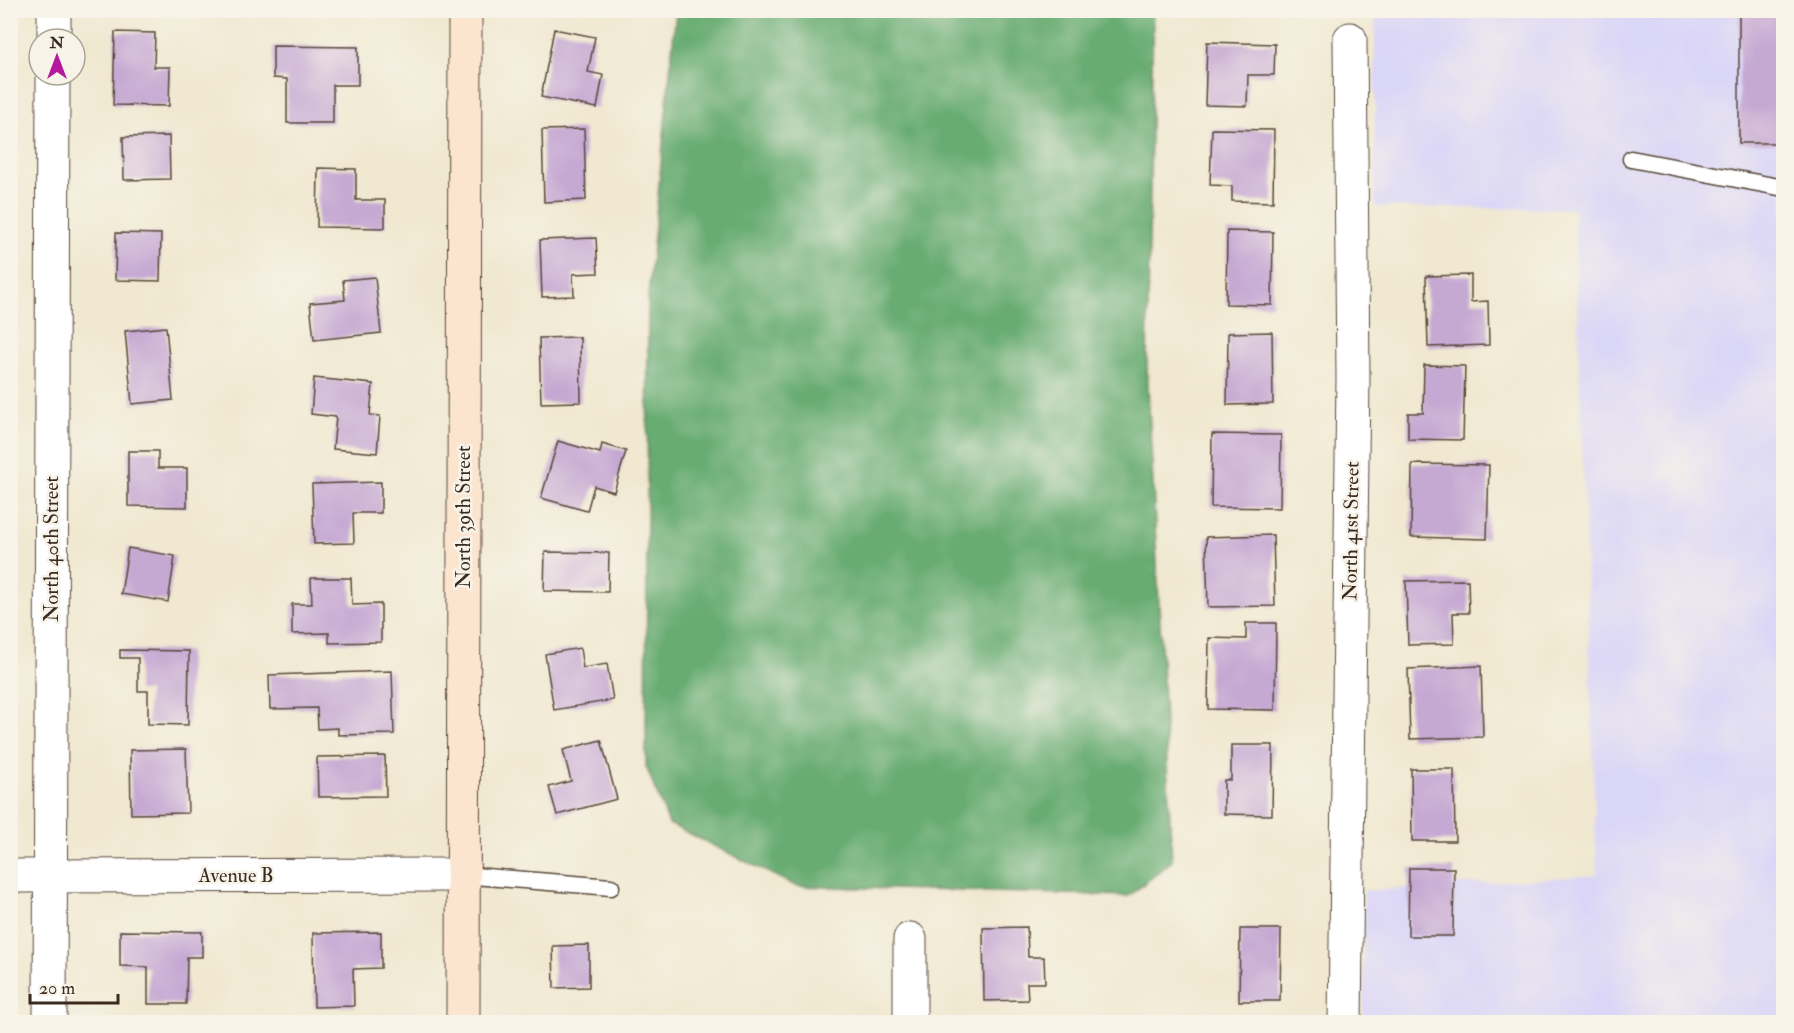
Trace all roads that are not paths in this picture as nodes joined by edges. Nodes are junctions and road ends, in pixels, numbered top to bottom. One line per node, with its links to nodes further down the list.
1 (54, 10): 3 (street)
2 (465, 10): 8 (street, North 39th Street)
3 (54, 27)
4 (1350, 39): 16 (street, North 41st Street)
5 (53, 87): 10 (street, North 40th Street)
6 (1631, 159): 7 (lane)
7 (1784, 188)
8 (462, 875): 10 (street, Avenue B); 11 (lane); 14 (street, North 39th Street)
9 (10, 876): 10 (street, Avenue B)
10 (49, 876): 13 (street, North 40th Street)
11 (611, 887)
12 (910, 939): 15 (street)
13 (50, 1023)
14 (463, 1023)
15 (910, 1023)
16 (1345, 1023)

